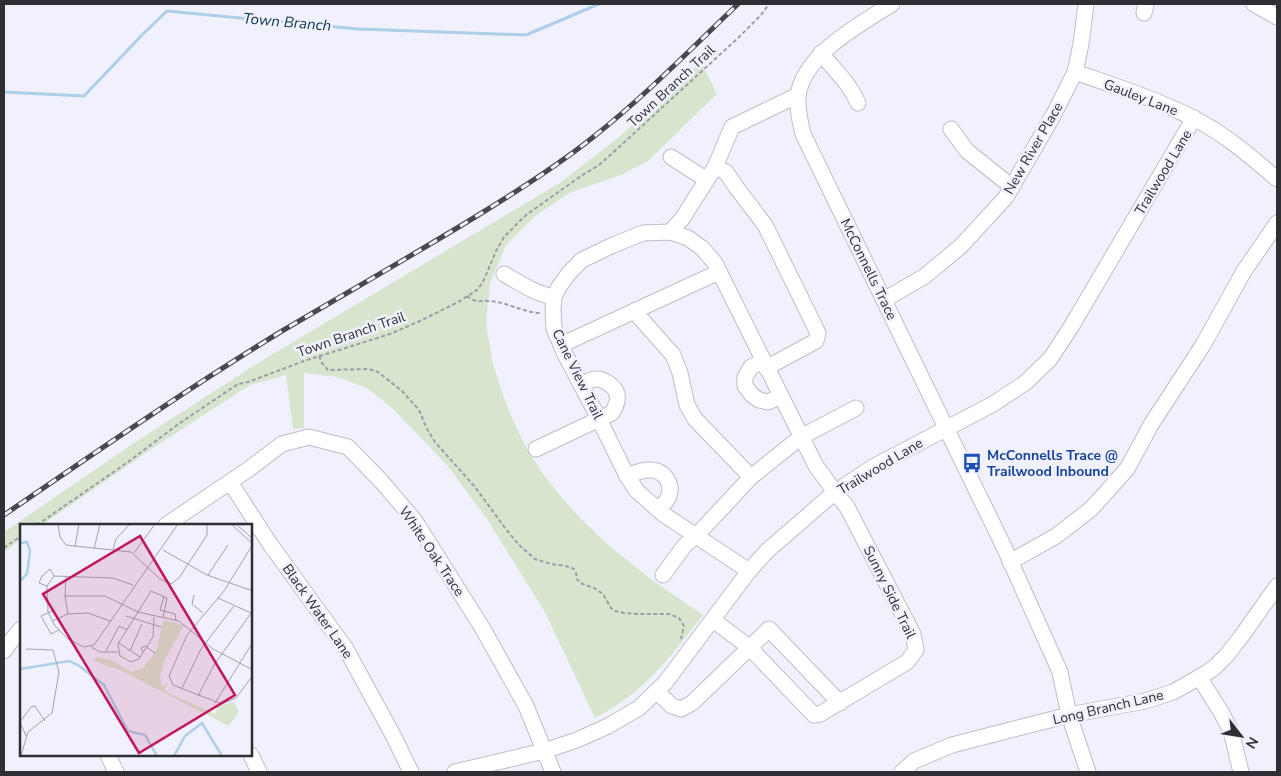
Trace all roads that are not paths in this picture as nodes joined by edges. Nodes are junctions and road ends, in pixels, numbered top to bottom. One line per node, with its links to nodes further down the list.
1 (892, 4): 5 (street, McConnells Trace)
2 (1086, 4): 6 (street, New River Place)
3 (1254, 4): 4 (street)
4 (1277, 17)
5 (821, 53): 7 (street, McConnells Trace); 8 (street)
6 (1075, 72): 9 (street, Gauley Lane); 15 (street, New River Place)
7 (798, 94): 12 (street); 21 (street, McConnells Trace)
8 (858, 103)
9 (1194, 118): 13 (street, Gauley Lane); 29 (street, Trailwood Lane)
10 (951, 129): 15 (street)
11 (671, 157): 14 (street)
12 (716, 167): 14 (street); 24 (street)
13 (1277, 179)
14 (707, 180): 17 (street)
15 (1012, 187): 21 (street, New River Place)
16 (1277, 223): 39 (street)
17 (670, 232): 18 (street, Cane View Trail); 20 (street, Cane View Trail)
18 (719, 272): 22 (street); 24 (street, Cane View Trail)
19 (504, 274): 20 (street)
20 (549, 296): 23 (street, Cane View Trail)
21 (884, 300): 29 (street, McConnells Trace)
22 (634, 311): 23 (street); 33 (street)
23 (561, 345): 25 (street, Cane View Trail)
24 (765, 364): 26 (street, Cane View Trail); 26 (street)
25 (581, 385): 28 (street, Cane View Trail); 28 (street)
26 (780, 396): 30 (street, Cane View Trail)
27 (856, 408): 30 (street)
28 (600, 419): 31 (street); 32 (street, Cane View Trail)
29 (946, 428): 35 (street, Trailwood Lane); 39 (street, McConnells Trace)
30 (801, 436): 33 (street); 35 (street, Cane View Trail)
31 (536, 449)
32 (627, 476): 36 (street, Cane View Trail); 36 (street)
33 (751, 477): 38 (street)
34 (230, 482): 37 (street, White Oak Trace); 51 (street, White Oak Trace); 56 (street, Black Water Lane)
35 (835, 492): 40 (street, Trailwood Lane); 49 (street, Sunny Side Trail)
36 (657, 509): 38 (street, Cane View Trail)
37 (167, 524)
38 (696, 536): 40 (street, Cane View Trail); 41 (street)
39 (1010, 562): 50 (street, McConnells Trace)
40 (749, 571): 43 (street, Trailwood Lane)
41 (664, 575)
42 (1277, 586): 47 (street, Long Branch Lane)
43 (713, 620): 45 (street, Sunny Side Trail); 48 (street, Trailwood Lane)
44 (20, 630): 46 (street)
45 (749, 647): 48 (street); 49 (street, Sunny Side Trail); 49 (street)
46 (4, 651)
47 (1199, 677): 50 (street, Long Branch Lane); 61 (street)
48 (656, 691): 51 (street, Trailwood Lane)
49 (840, 703)
50 (1069, 715): 59 (street, Long Branch Lane); 60 (street, McConnells Trace)
51 (544, 751): 57 (street, Trailwood Lane); 58 (street, White Oak Trace)
52 (108, 756): 54 (street)
53 (251, 756): 55 (street)
54 (116, 772)
55 (259, 772)
56 (410, 772)
57 (455, 772)
58 (553, 772)
59 (902, 772)
60 (1088, 772)
61 (1241, 772)

